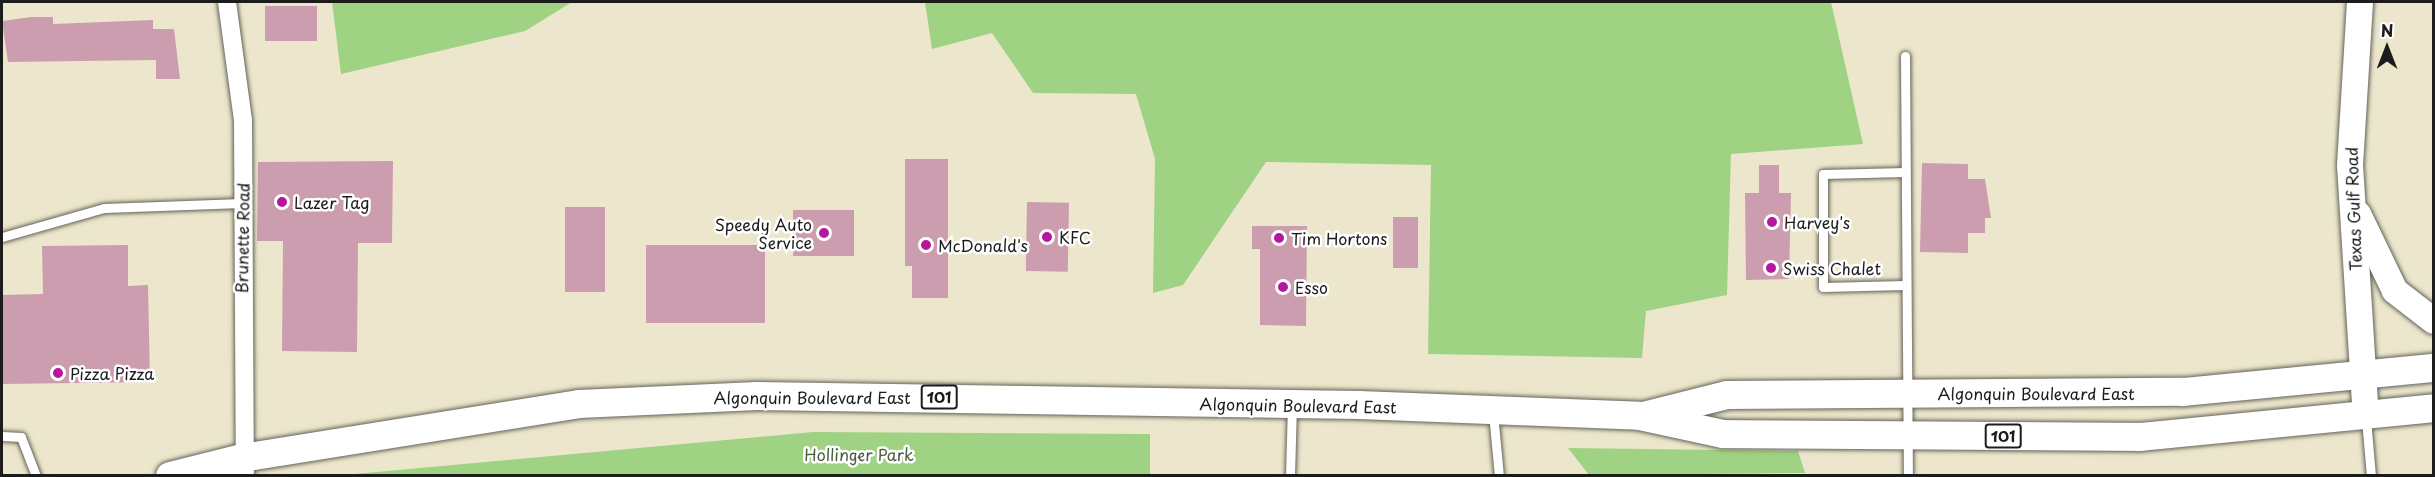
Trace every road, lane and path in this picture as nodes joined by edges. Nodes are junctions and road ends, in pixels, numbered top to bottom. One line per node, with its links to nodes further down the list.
1 (227, 2): 5 (street, Brunette Road)
2 (2360, 2): 6 (main road, Texas Gulf Road)
3 (1905, 56): 4 (lane)
4 (1905, 172): 8 (lane); 8 (lane)
5 (242, 203): 7 (lane); 20 (street, Brunette Road)
6 (2352, 206): 9 (main road); 11 (main road, Texas Gulf Road)
7 (2, 237)
8 (1905, 285): 12 (lane)
9 (2433, 321)
10 (2433, 368): 11 (main road, Algonquin Boulevard East / 101)
11 (2362, 377): 12 (main road, Algonquin Boulevard East / 101); 17 (main road, Texas Gulf Road)
12 (1906, 394): 16 (main road, Algonquin Boulevard East / 101); 18 (lane)
13 (1292, 404): 15 (main road, Algonquin Boulevard East / 101); 20 (main road, Algonquin Boulevard East / 101); 23 (lane)
14 (2433, 408): 17 (main road, Algonquin Boulevard East / 101)
15 (1492, 411): 16 (main road, Algonquin Boulevard East / 101); 24 (lane)
16 (1640, 416): 18 (main road, Algonquin Boulevard East / 101)
17 (2366, 416): 18 (main road, Algonquin Boulevard East / 101); 26 (lane)
18 (1907, 435): 25 (lane)
19 (2, 436): 21 (lane)
20 (244, 467): 22 (main road, Algonquin Boulevard East / 101)
21 (36, 476)
22 (170, 476)
23 (1290, 476)
24 (1498, 476)
25 (1908, 476)
26 (2371, 476)

